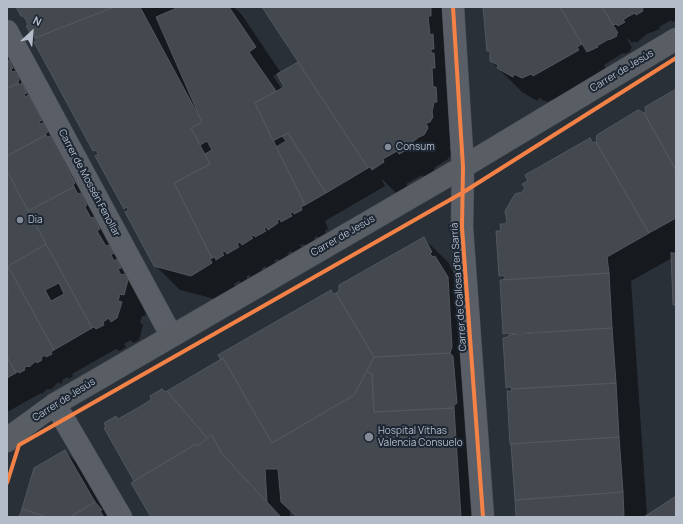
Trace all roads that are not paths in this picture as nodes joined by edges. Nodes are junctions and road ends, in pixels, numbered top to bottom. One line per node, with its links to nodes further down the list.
1 (453, 7): 4 (street, Carrer de Callosa d'en Sarrià)
2 (7, 31): 5 (street, Carrer de Mossén Fenollar)
3 (676, 38): 4 (main road, Carrer de Jesús)
4 (463, 167): 5 (main road, Carrer de Jesús); 9 (street, Carrer de Callosa d'en Sarrià)
5 (171, 335): 6 (main road, Carrer de Jesús)
6 (55, 404): 7 (main road, Carrer de Jesús); 8 (street)
7 (8, 438)
8 (121, 517)
9 (483, 517)

